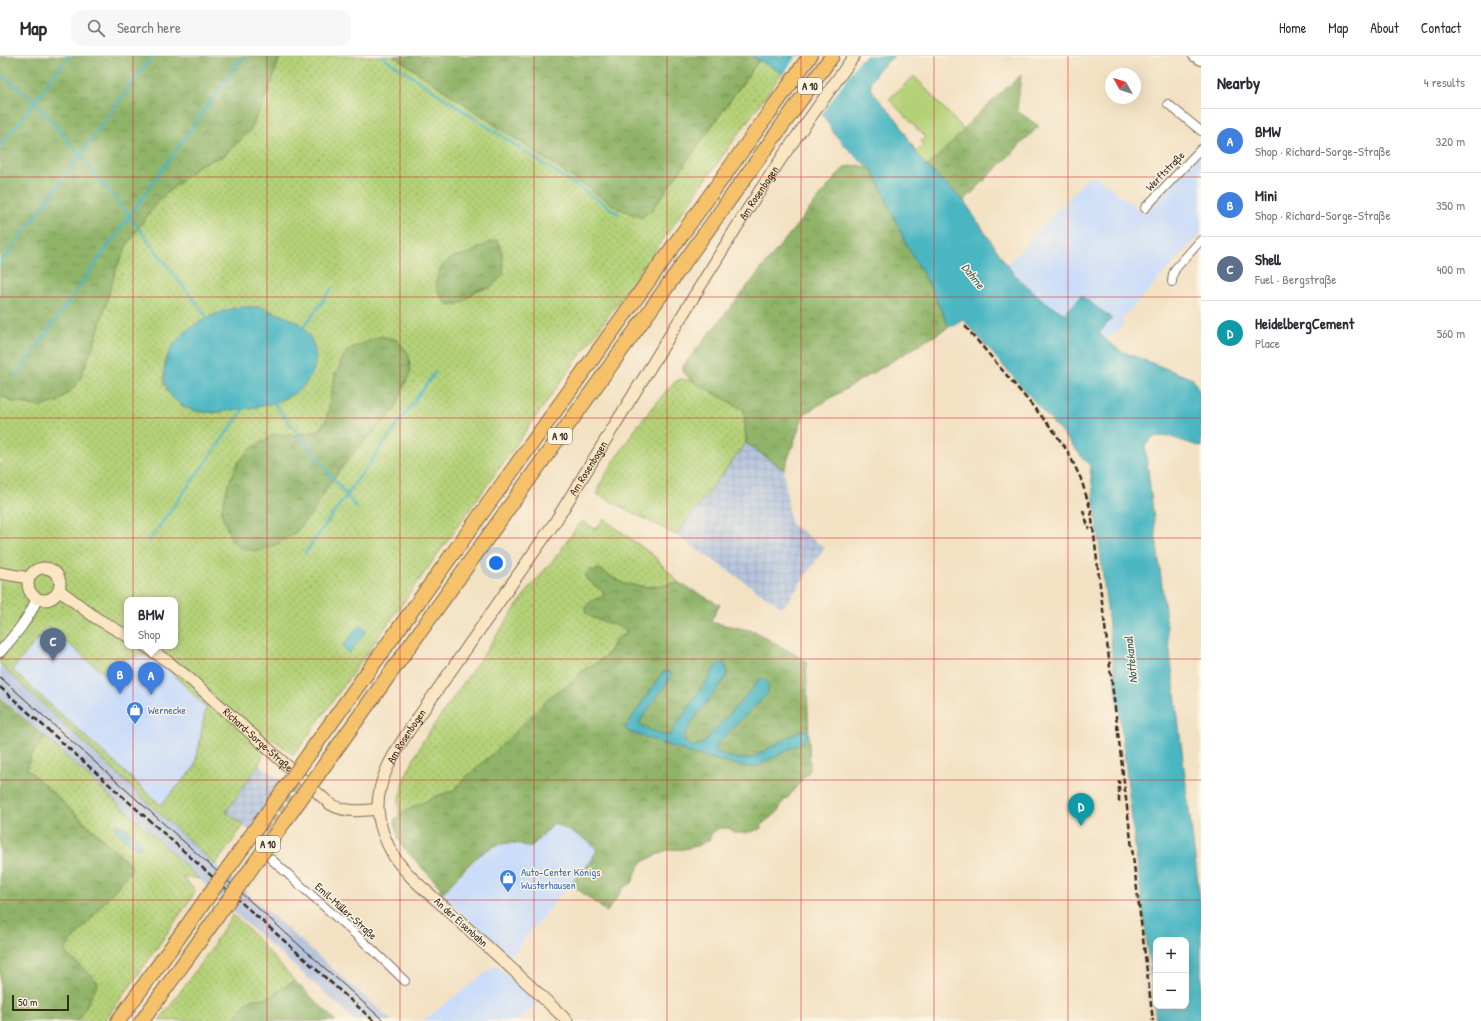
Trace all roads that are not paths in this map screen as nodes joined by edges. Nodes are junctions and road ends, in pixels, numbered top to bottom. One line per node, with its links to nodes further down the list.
1 (810, 56): 22 (highway, A 10, bridge)
2 (832, 56): 23 (highway, A 10, bridge)
3 (854, 56): 19 (main road, Am Rosenbogen)
4 (1194, 56): 5 (street)
5 (1201, 60)
6 (1168, 104): 7 (street)
7 (1201, 131)
8 (1201, 149): 9 (street, Werftstraße)
9 (1145, 208)
10 (1201, 240): 11 (street)
11 (1172, 282)
12 (0, 573): 13 (main road)
13 (29, 578): 14 (main road); 15 (main road)
14 (59, 590): 15 (main road); 16 (main road)
15 (37, 598): 18 (street)
16 (124, 634)
17 (149, 649): 19 (main road, Richard-Sorge-Straße)
18 (0, 652)
19 (378, 809): 24 (main road, An der Eisenbahn)
20 (271, 859): 21 (street, Emil-Müller-Straße)
21 (405, 981)
22 (118, 1021)
23 (142, 1021)
24 (567, 1021)

